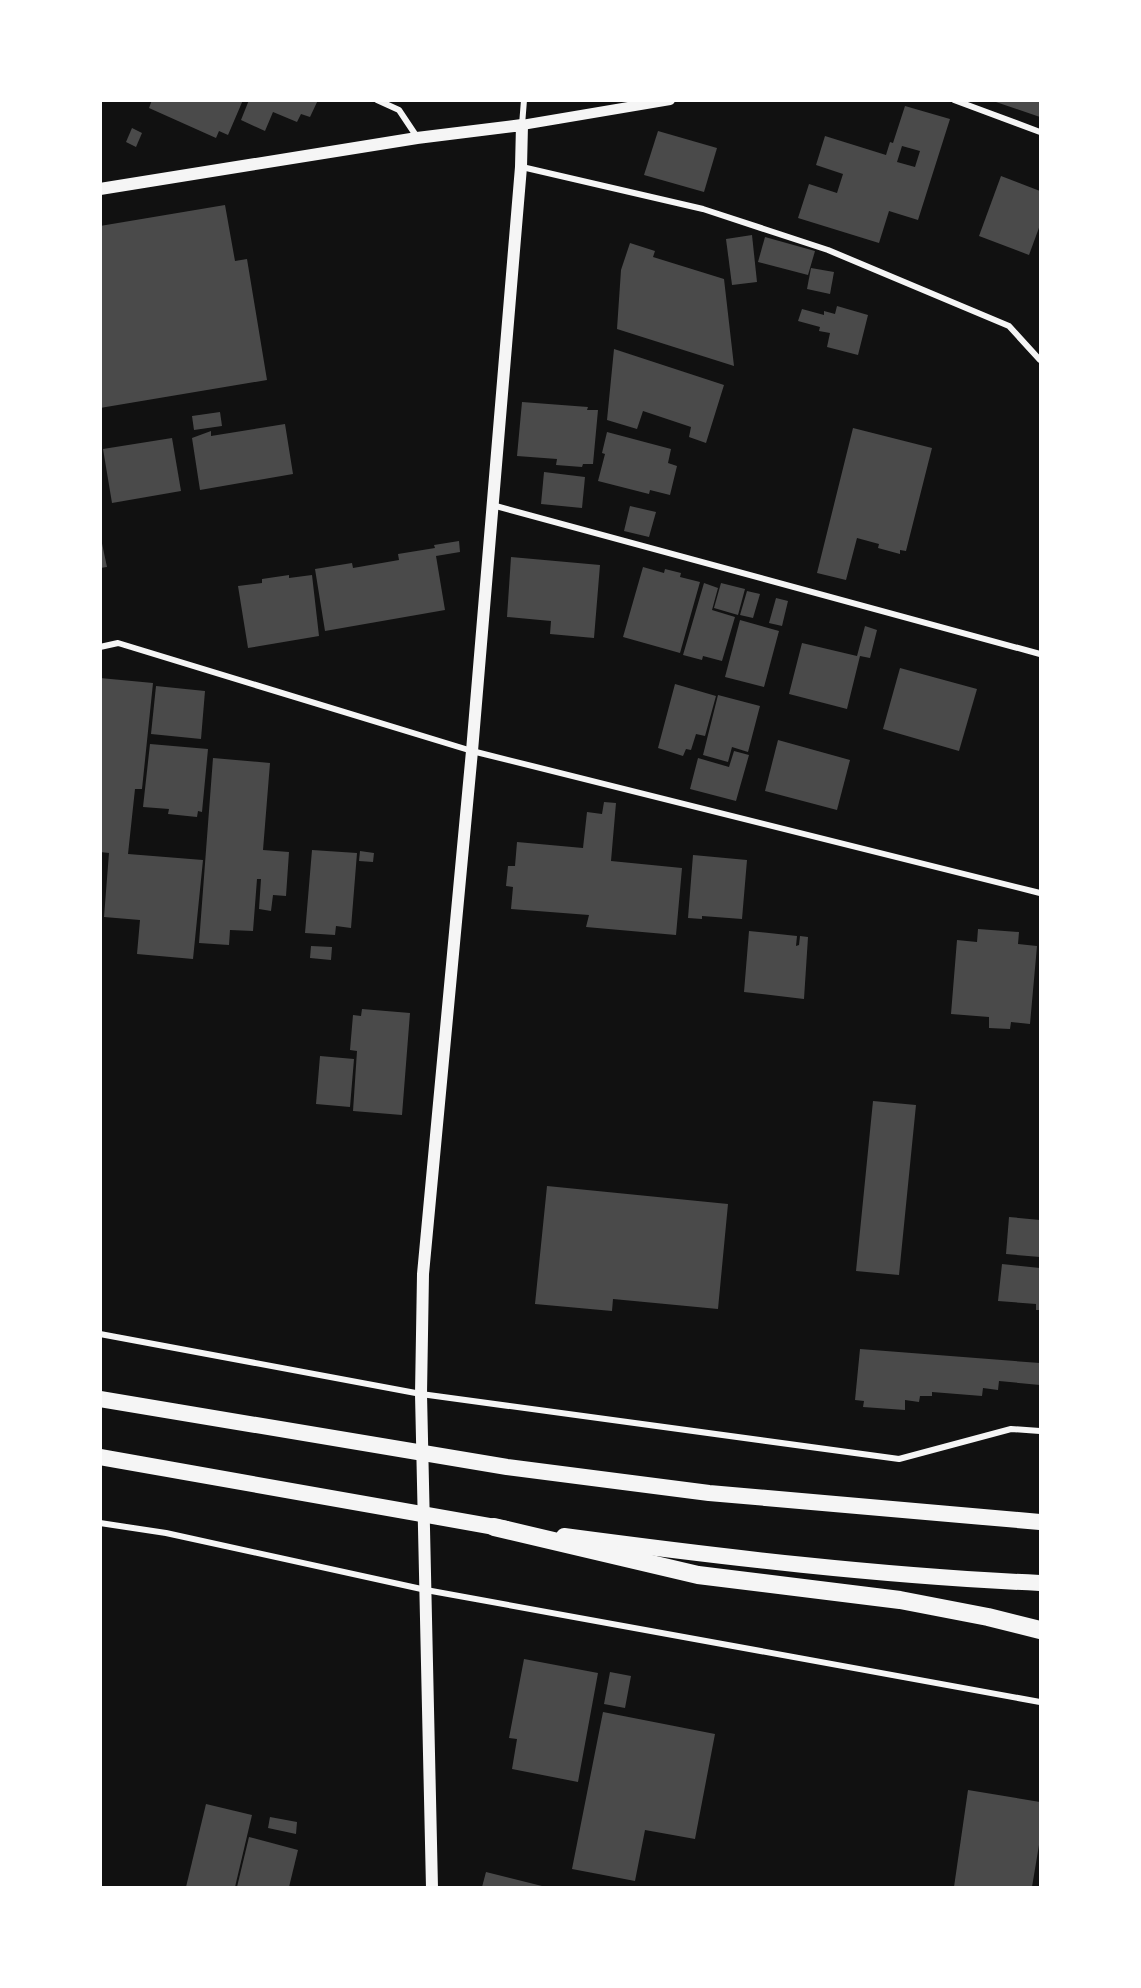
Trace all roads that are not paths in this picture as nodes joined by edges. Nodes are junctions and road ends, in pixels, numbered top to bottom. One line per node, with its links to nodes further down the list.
1 (377, 100): 7 (street)
2 (524, 100): 5 (street)
3 (670, 100): 5 (street)
4 (954, 100): 6 (street)
5 (522, 125): 7 (main road); 8 (main road)
6 (1041, 132)
7 (417, 138): 9 (main road)
8 (521, 167): 10 (street); 11 (main road)
9 (100, 189)
10 (1041, 360)
11 (492, 505): 13 (street); 14 (main road)
12 (100, 646): 14 (street)
13 (1041, 654)
14 (472, 751): 15 (street); 17 (main road)
15 (1041, 893)
16 (100, 1334): 17 (street)
17 (421, 1394): 19 (street); 25 (main road)
18 (105, 1399): 21 (highway)
19 (1041, 1431)
20 (102, 1457): 23 (highway)
21 (1041, 1522)
22 (100, 1523): 25 (street)
23 (494, 1527): 24 (highway); 26 (highway)
24 (1041, 1583)
25 (426, 1590): 27 (street); 28 (main road)
26 (1041, 1630)
27 (1041, 1702)
28 (432, 1887)

